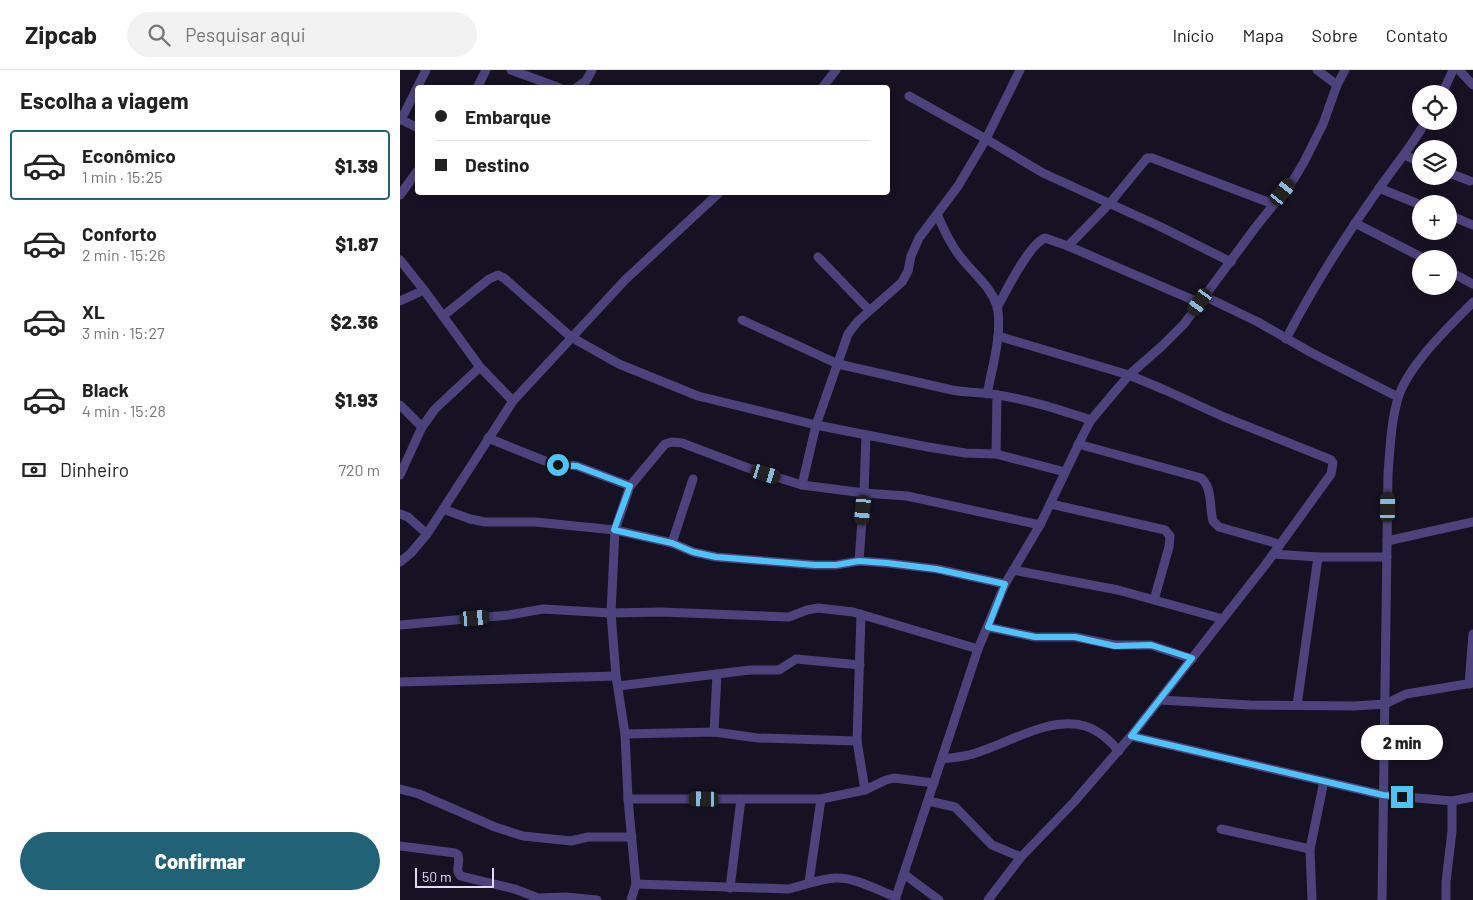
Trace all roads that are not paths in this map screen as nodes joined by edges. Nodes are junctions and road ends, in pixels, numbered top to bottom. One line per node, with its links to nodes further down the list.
1 (426, 70): 12 (street)
2 (486, 70): 13 (street)
3 (511, 70): 11 (street)
4 (592, 70): 15 (street)
5 (836, 70): 16 (street)
6 (1020, 70): 25 (street)
7 (1317, 70): 17 (street)
8 (1345, 70): 17 (street)
9 (1453, 70): 18 (street)
10 (1459, 70): 19 (street)
11 (524, 72): 14 (street)
12 (418, 85)
13 (478, 85)
14 (553, 85)
15 (580, 85)
16 (824, 85)
17 (1337, 85): 36 (street)
18 (1446, 85)
19 (1473, 85)
20 (415, 91): 22 (street)
21 (908, 96): 25 (street)
22 (400, 119): 23 (street)
23 (415, 126)
24 (1420, 130): 26 (street)
25 (986, 139): 35 (street); 37 (street)
26 (1404, 155): 27 (street); 31 (street)
27 (1412, 158)
28 (415, 174): 32 (street)
29 (1457, 176): 30 (street)
30 (1470, 181)
31 (1379, 188): 34 (street); 39 (street)
32 (400, 195)
33 (717, 195): 57 (street)
34 (1412, 201)
35 (1110, 203): 36 (street); 41 (street); 45 (street)
36 (1273, 204): 45 (street)
37 (937, 214): 52 (street); 53 (street)
38 (1457, 218): 40 (street)
39 (1355, 223): 42 (street); 58 (street)
40 (1473, 225)
41 (1068, 246): 49 (street); 52 (street)
42 (1412, 252)
43 (818, 257): 53 (street)
44 (400, 260): 48 (street)
45 (1231, 262): 49 (street)
46 (1457, 275): 47 (street)
47 (1473, 284)
48 (424, 290): 50 (street); 54 (street)
49 (1202, 299): 58 (street); 61 (street)
50 (400, 301)
51 (1473, 302): 64 (street)
52 (997, 308): 56 (street)
53 (870, 310): 59 (street)
54 (443, 316): 57 (street); 60 (street)
55 (742, 320): 59 (street)
56 (998, 336): 61 (street); 62 (street)
57 (571, 337): 65 (street); 68 (street)
58 (1286, 339): 64 (street)
59 (838, 364): 62 (street); 68 (street)
60 (480, 367): 65 (street); 69 (street)
61 (1129, 375): 67 (street); 89 (street)
62 (987, 394): 63 (street)
63 (997, 395): 67 (street); 73 (street)
64 (1398, 397): 87 (street)
65 (513, 401): 71 (street)
66 (400, 405): 69 (street)
67 (1091, 420): 72 (street)
68 (816, 425): 70 (street); 77 (street)
69 (422, 427): 75 (street)
70 (866, 435): 73 (street); 79 (street)
71 (488, 438): 78 (street); 81 (street)
72 (1078, 444): 74 (street); 89 (street)
73 (996, 454): 74 (street)
74 (1065, 472): 80 (street)
75 (400, 475)
76 (693, 479): 88 (street)
77 (802, 485): 78 (street); 79 (street)
78 (630, 486): 85 (street)
79 (864, 493): 84 (street); 93 (street)
80 (1051, 504): 84 (street); 97 (street)
81 (443, 508): 85 (street); 86 (street)
82 (400, 514): 86 (street)
83 (1473, 522): 87 (street)
84 (1040, 525): 95 (street)
85 (614, 530): 88 (street); 98 (street)
86 (427, 534): 94 (street)
87 (1387, 541): 92 (street)
88 (672, 543): 93 (street)
89 (1279, 544): 90 (street)
90 (1273, 554): 91 (street); 100 (street)
91 (1318, 557): 92 (street); 113 (street)
92 (1386, 557): 112 (street)
93 (859, 561): 96 (street)
94 (400, 562)
95 (1013, 570): 96 (street); 97 (street)
96 (1005, 584): 102 (street)
97 (1154, 600): 100 (street)
98 (611, 613): 99 (street); 101 (street); 108 (street)
99 (861, 614): 104 (street); 106 (street)
100 (1223, 619): 105 (street)
101 (400, 625)
102 (988, 627): 104 (street); 105 (street)
103 (1473, 634): 110 (street)
104 (978, 650): 119 (street)
105 (1192, 658): 111 (street)
106 (860, 665): 107 (street); 117 (street)
107 (717, 674): 108 (street); 114 (street)
108 (617, 681): 109 (street); 115 (street)
109 (400, 682)
110 (1471, 684): 112 (street)
111 (1160, 700): 113 (street); 116 (street)
112 (1384, 704): 113 (street); 124 (street)
113 (1297, 705)
114 (714, 732): 115 (street); 117 (street)
115 (625, 734): 126 (street)
116 (1131, 736): 118 (street); 120 (street)
117 (857, 741): 123 (street)
118 (1119, 750): 119 (street); 135 (street)
119 (942, 759): 121 (street)
120 (1324, 781): 124 (street); 134 (street)
121 (934, 783): 123 (street); 129 (street)
122 (400, 789): 132 (street)
123 (865, 790): 128 (street)
124 (1383, 795): 130 (street); 146 (street)
125 (1473, 797): 130 (street)
126 (628, 799): 127 (street); 132 (street)
127 (741, 799): 128 (street); 139 (street)
128 (821, 799): 137 (street)
129 (928, 801): 135 (street); 136 (street)
130 (1452, 801): 147 (street)
131 (1221, 828): 134 (street)
132 (632, 837): 138 (street)
133 (400, 846): 142 (street)
134 (1310, 849): 141 (street)
135 (1021, 857): 145 (street)
136 (904, 874): 140 (street); 144 (street)
137 (809, 882): 139 (street); 140 (street)
138 (636, 884): 139 (street); 143 (street)
139 (730, 888)
140 (895, 898)
141 (1310, 899)
142 (597, 900)
143 (631, 900)
144 (939, 900)
145 (988, 900)
146 (1382, 900)
147 (1446, 900)

